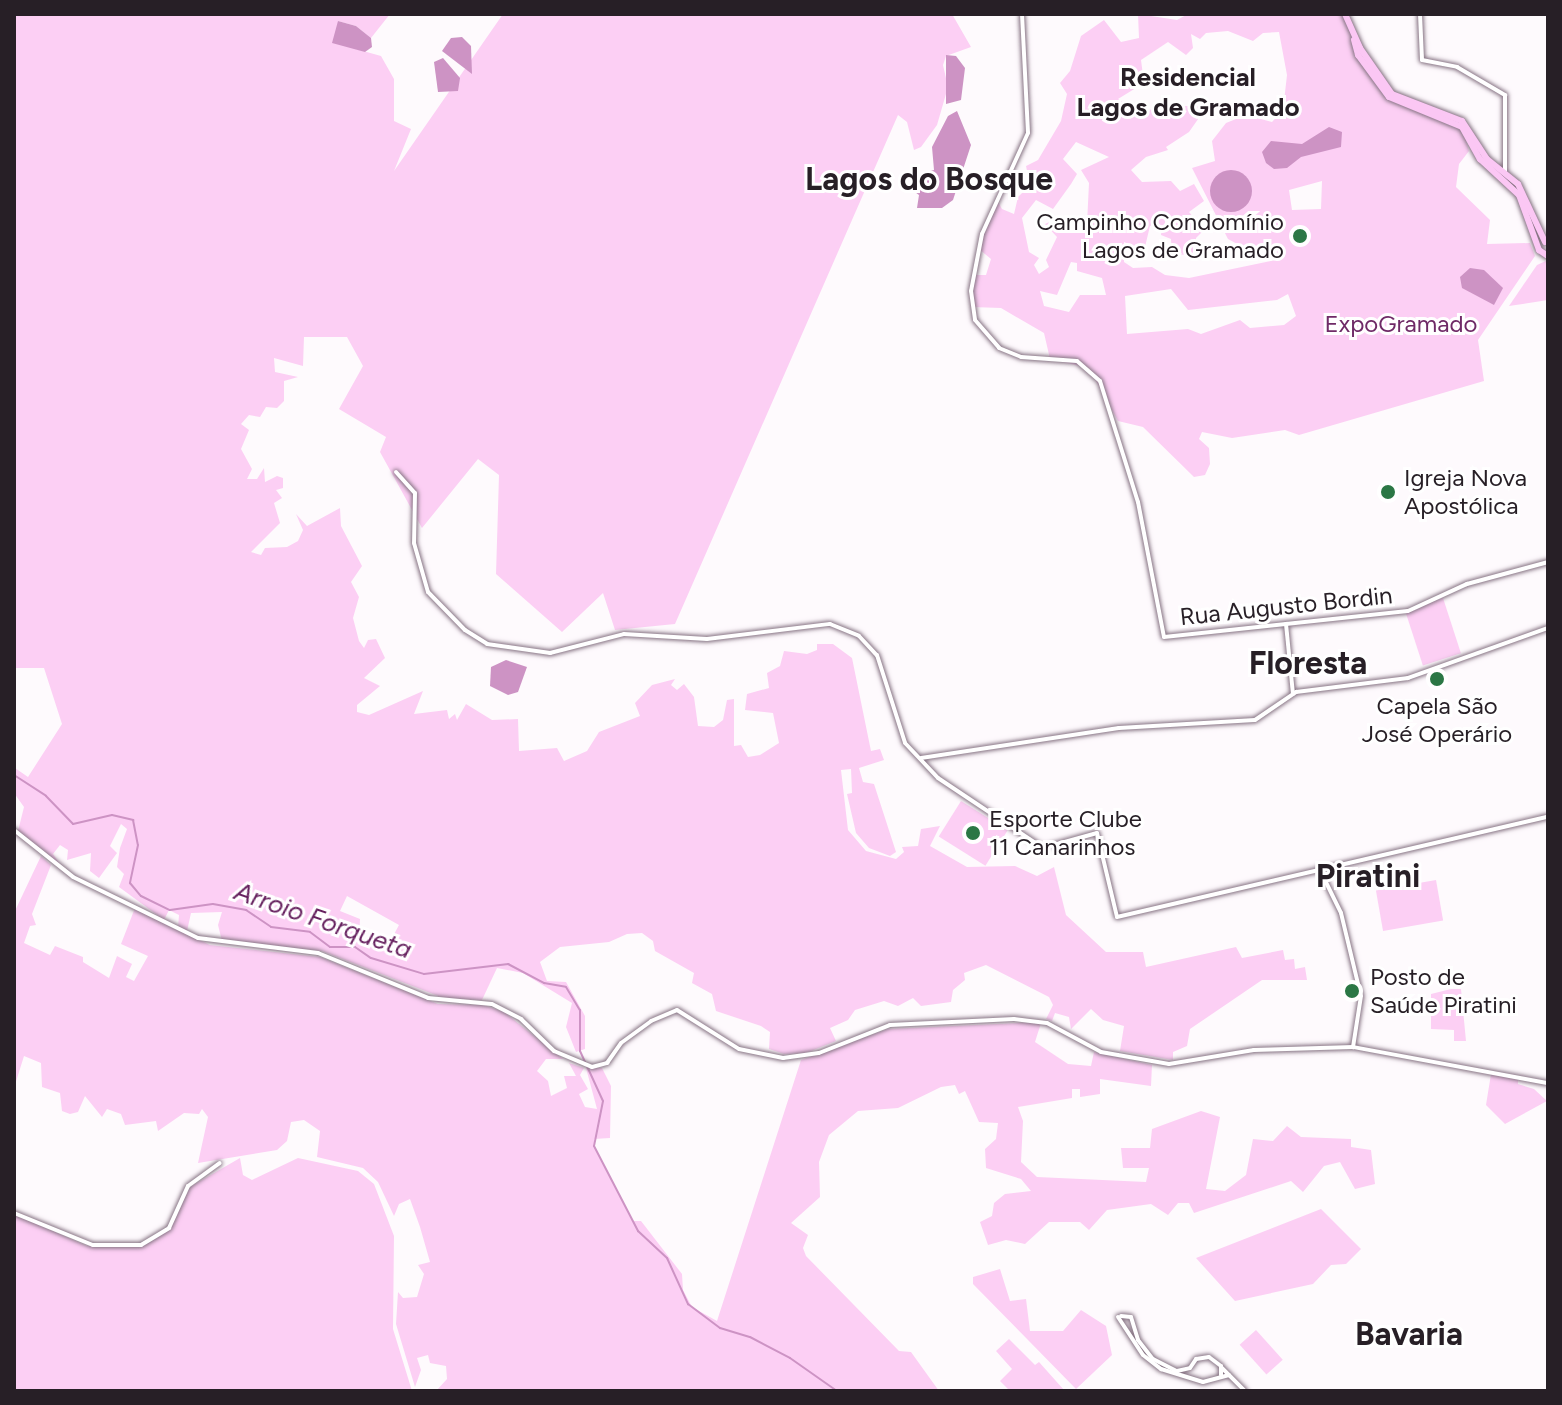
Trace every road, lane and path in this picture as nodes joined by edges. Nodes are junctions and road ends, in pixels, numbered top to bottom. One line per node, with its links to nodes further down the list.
1 (1025, 14): 14 (street, Rua Augusto Bordin)
2 (1345, 14): 4 (main road)
3 (1420, 14): 7 (street)
4 (1354, 30): 5 (main road); 6 (main road)
5 (1355, 47): 6 (main road); 7 (main road)
6 (1362, 52): 7 (main road)
7 (1506, 176): 8 (main road)
8 (1518, 188): 9 (main road); 10 (main road)
9 (1546, 242): 10 (main road)
10 (1539, 250): 11 (main road)
11 (1548, 256)
12 (396, 472): 17 (street)
13 (1548, 562): 14 (street, Rua Augusto Bordin)
14 (1286, 624): 16 (street)
15 (1548, 628): 16 (street)
16 (1293, 694): 17 (street)
17 (921, 758): 20 (street)
18 (1548, 817): 20 (street)
19 (14, 830): 21 (street)
20 (1319, 868): 21 (street)
21 (1353, 1047): 22 (street)
22 (1548, 1083)
23 (220, 1163): 24 (street)
24 (14, 1213)
25 (1190, 1368): 26 (street); 27 (street); 27 (street)
26 (1222, 1372): 27 (street); 28 (street)
27 (1194, 1377)
28 (1245, 1391)

